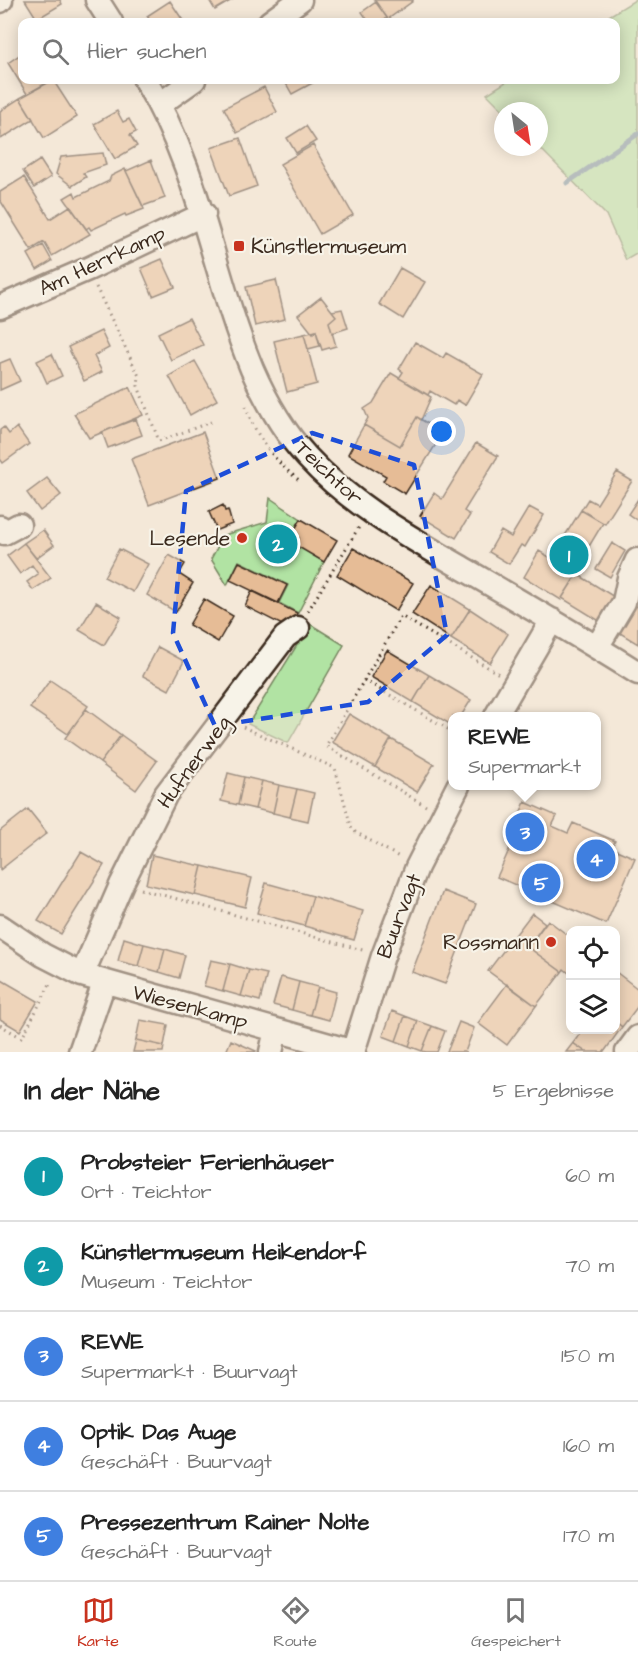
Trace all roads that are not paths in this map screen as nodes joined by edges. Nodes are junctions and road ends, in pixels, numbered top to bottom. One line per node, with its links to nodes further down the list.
1 (97, 0): 3 (street)
2 (300, 0): 4 (street)
3 (108, 18)
4 (275, 18)
5 (148, 84): 7 (street, Teichtor)
6 (188, 84): 7 (street)
7 (160, 104): 8 (street, Teichtor)
8 (204, 214): 9 (street, Am Herrkamp); 11 (street, Teichtor)
9 (0, 307)
10 (637, 560): 13 (street)
11 (552, 620): 13 (street, Teichtor); 15 (street)
12 (298, 628): 18 (street, Hufnerweg)
13 (597, 647): 14 (street, Teichtor)
14 (638, 673)
15 (499, 712)
16 (457, 790): 22 (street, Buurvagt)
17 (0, 926): 18 (street, Wiesenkamp)
18 (93, 979): 20 (street, Wiesenkamp); 21 (street, Wiesenkamp)
19 (638, 1037): 23 (street)
20 (274, 1041): 22 (street, Wiesenkamp)
21 (80, 1052)
22 (353, 1052)
23 (627, 1052)

